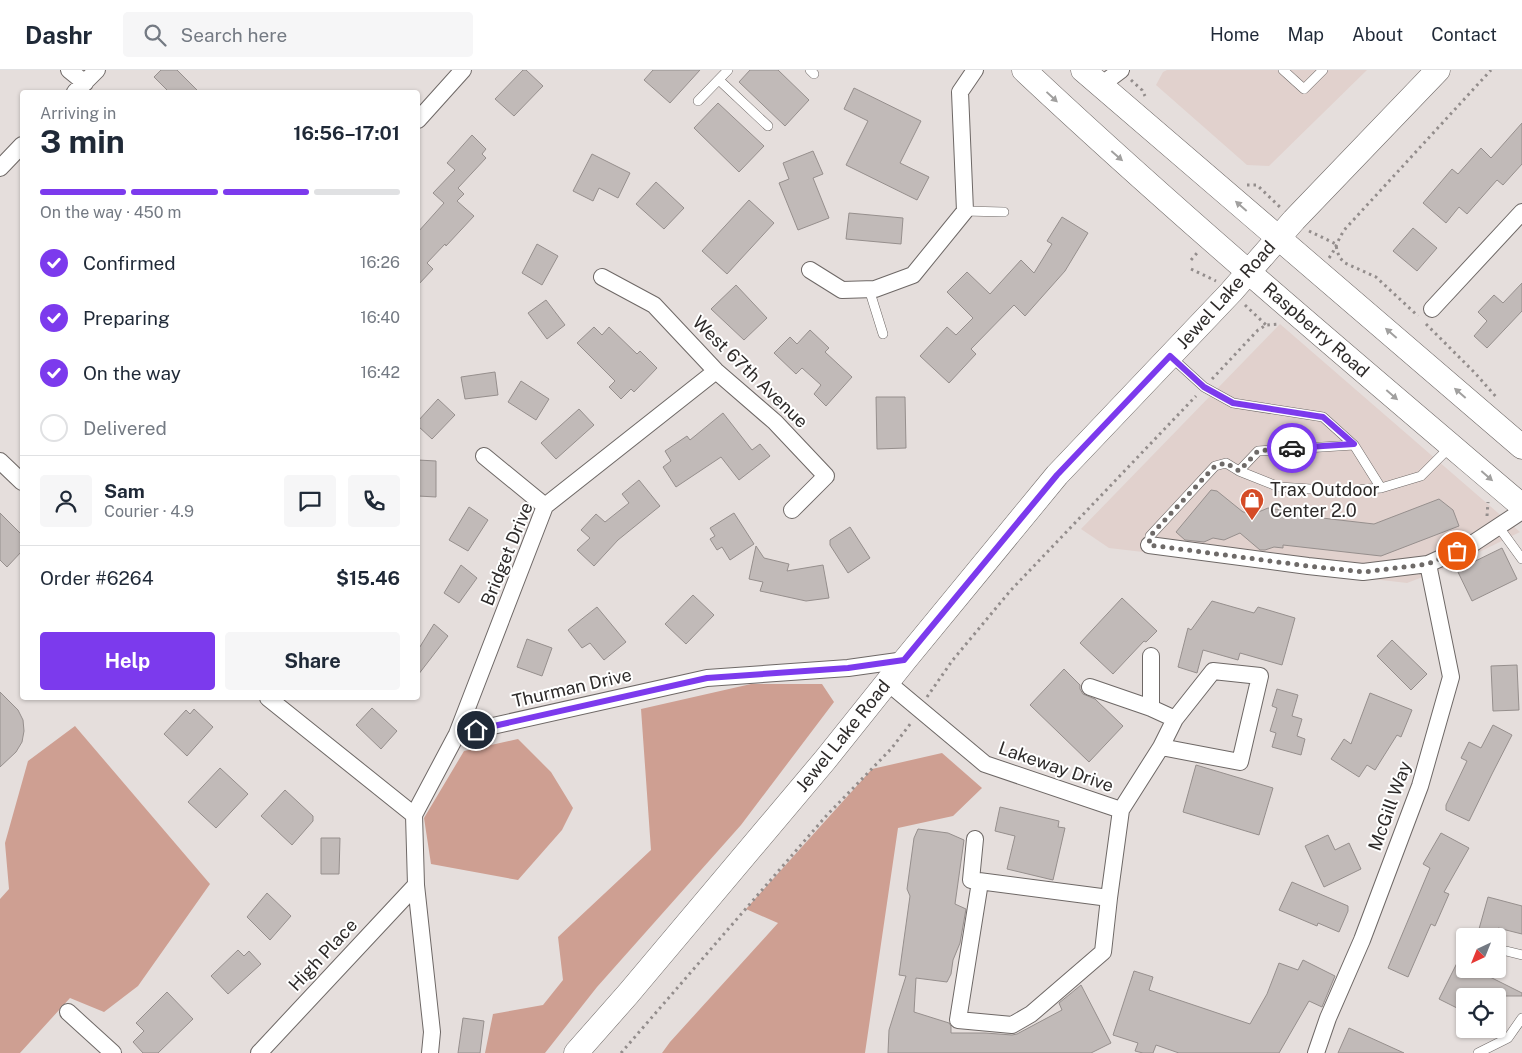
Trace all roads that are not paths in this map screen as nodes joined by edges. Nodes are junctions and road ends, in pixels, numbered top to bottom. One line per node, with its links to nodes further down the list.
1 (69, 70): 13 (street)
2 (97, 70): 13 (street)
3 (463, 70): 15 (street)
4 (728, 70): 12 (lane)
5 (975, 70): 19 (street)
6 (1024, 70): 24 (main road, Raspberry Road, one-way to 24)
7 (1283, 70): 8 (lane)
8 (1323, 70)
9 (1438, 70): 22 (main road, Jewel Lake Road)
10 (1121, 71): 11 (street)
11 (1092, 77): 22 (main road, one-way to 11)
12 (718, 80): 14 (lane); 16 (lane)
13 (80, 88)
14 (698, 101)
15 (420, 118)
16 (768, 126)
17 (20, 147): 18 (street)
18 (0, 168)
19 (965, 211): 20 (lane); 26 (street)
20 (1004, 212)
21 (1522, 212): 27 (street)
22 (1278, 238): 24 (main road, Jewel Lake Road); 33 (main road, one-way to 22)
23 (810, 270): 26 (street)
24 (1249, 272): 29 (main road, Jewel Lake Road); 32 (main road, Raspberry Road, one-way to 32)
25 (602, 277): 30 (street, West 67th Avenue)
26 (870, 289): 28 (lane)
27 (1432, 309)
28 (883, 334)
29 (1170, 356): 31 (lane); 48 (main road, Jewel Lake Road)
30 (716, 371): 39 (street, Bridget Drive); 41 (street, West 67th Avenue)
31 (1354, 444): 36 (lane); 38 (lane)
32 (1451, 446): 38 (lane); 40 (main road, Raspberry Road, one-way to 40)
33 (1522, 446)
34 (484, 456): 39 (street)
35 (0, 461): 37 (street)
36 (1239, 471): 38 (lane); 44 (lane)
37 (20, 480)
38 (1381, 488)
39 (546, 506): 54 (street, Bridget Drive)
40 (1522, 506)
41 (792, 510)
42 (1522, 511): 43 (street)
43 (1498, 526): 45 (lane); 46 (street)
44 (1149, 545): 46 (street)
45 (1522, 559)
46 (1428, 564): 70 (street, McGill Way)
47 (1151, 656): 52 (street)
48 (904, 660): 49 (main road, Jewel Lake Road); 54 (street, Thurman Drive)
49 (887, 682): 56 (street, Lakeway Drive); 69 (main road, Jewel Lake Road)
50 (1090, 687): 52 (street)
51 (270, 700): 57 (street)
52 (1151, 708): 53 (street)
53 (1175, 719): 55 (street); 55 (street)
54 (457, 734): 57 (street)
55 (1160, 746): 56 (street)
56 (1121, 810): 61 (street)
57 (414, 815): 60 (street)
58 (975, 838): 59 (street)
59 (980, 882): 61 (street); 61 (street)
60 (416, 885): 67 (street, High Place); 68 (street)
61 (1109, 898)
62 (1506, 951): 63 (lane)
63 (1522, 955)
64 (68, 1012): 66 (street)
65 (1522, 1018): 71 (lane)
66 (113, 1053)
67 (259, 1053)
68 (430, 1053)
69 (576, 1053)
70 (1316, 1053)
71 (1478, 1053)

